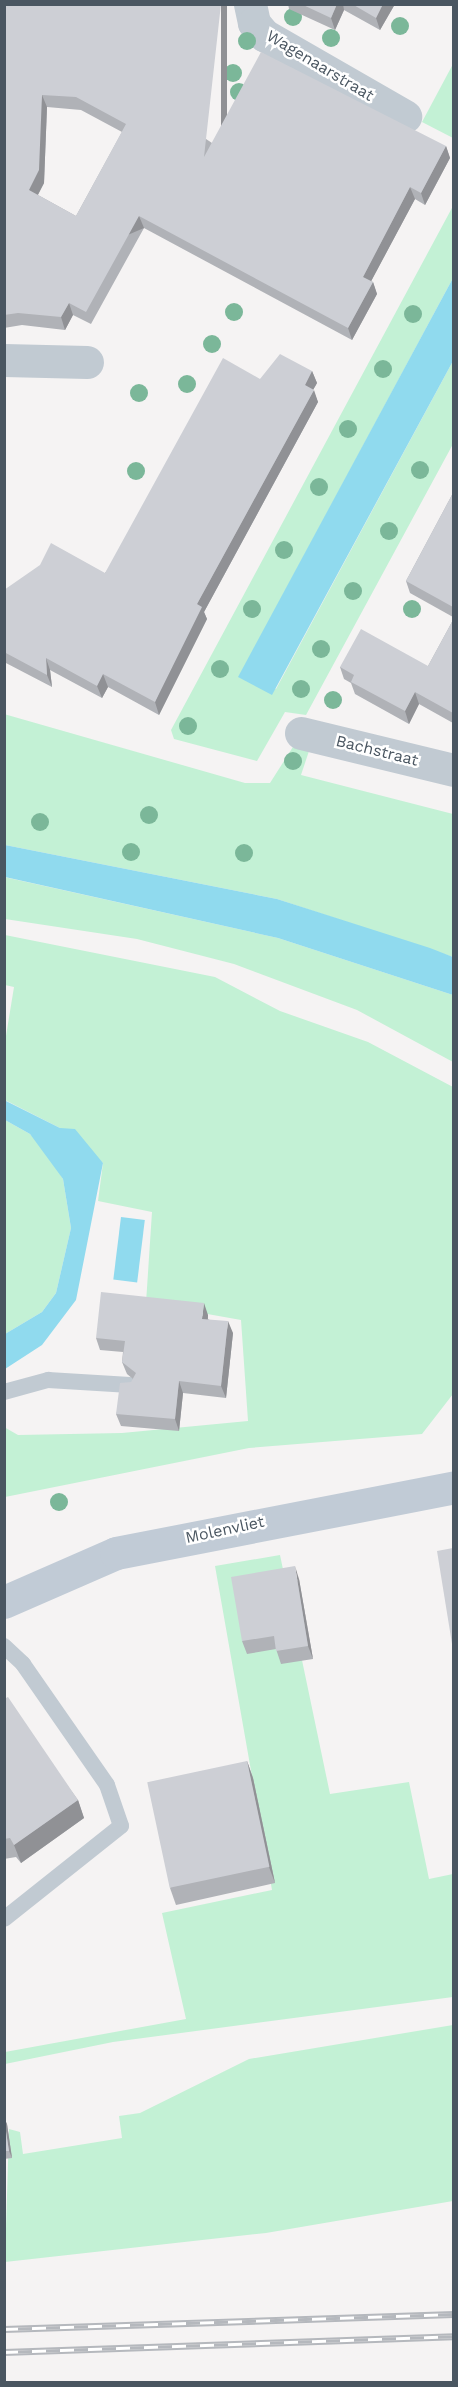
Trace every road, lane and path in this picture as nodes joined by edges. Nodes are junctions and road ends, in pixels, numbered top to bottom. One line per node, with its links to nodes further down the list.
1 (250, 4): 2 (street, Wagenaarstraat)
2 (405, 116)
3 (4, 360): 4 (street)
4 (87, 362)
5 (301, 733): 6 (street, Bachstraat)
6 (453, 770)
7 (130, 1385): 8 (lane)
8 (4, 1392)
9 (453, 1487): 10 (street, Molenvliet)
10 (4, 1602)
11 (4, 1646): 12 (lane)
12 (4, 1919)

